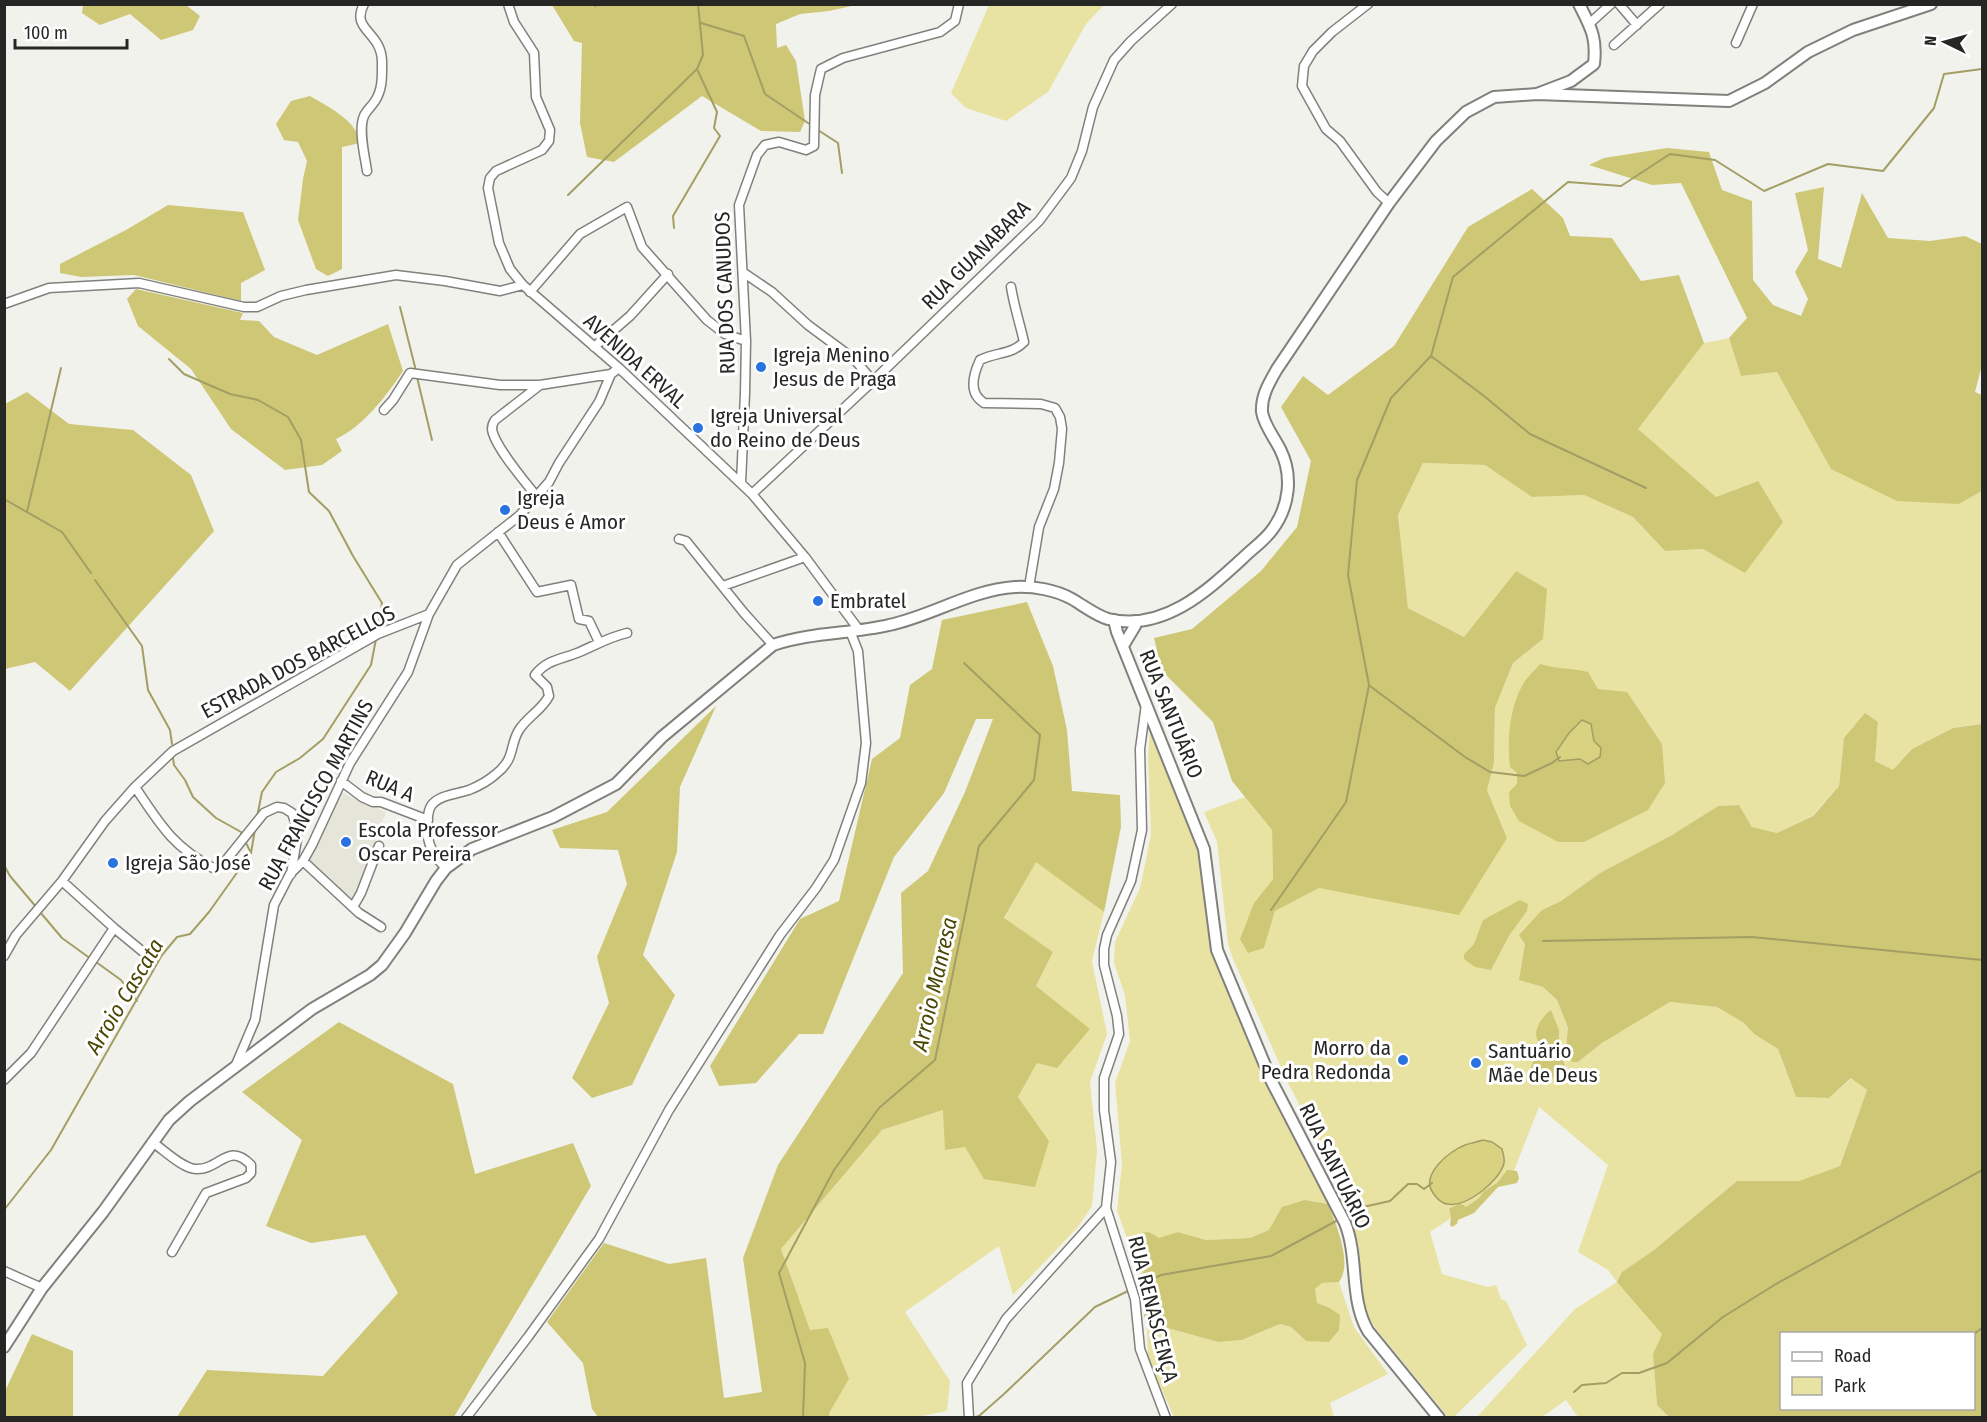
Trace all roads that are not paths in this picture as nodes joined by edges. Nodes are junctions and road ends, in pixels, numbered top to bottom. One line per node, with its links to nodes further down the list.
1 (364, 4): 18 (street)
2 (508, 4): 22 (street, AVENIDA ERVAL)
3 (959, 4): 20 (street, RUA DOS CANUDOS)
4 (1172, 4): 30 (street, RUA GUANABARA)
5 (1368, 4): 19 (street)
6 (1579, 4): 13 (main road)
7 (1611, 4): 13 (street)
8 (1619, 4): 14 (street)
9 (1660, 4): 14 (street)
10 (1753, 4): 15 (street)
11 (1931, 4): 12 (main road)
12 (1913, 7): 17 (main road)
13 (1589, 24): 17 (main road)
14 (1637, 25): 16 (street)
15 (1736, 43)
16 (1614, 45)
17 (1537, 94): 19 (main road)
18 (367, 171)
19 (1389, 203): 43 (main road)
20 (744, 273): 26 (street, RUA DOS CANUDOS); 30 (street)
21 (668, 274): 24 (street); 26 (street); 27 (street)
22 (523, 285): 24 (street, AVENIDA ERVAL); 25 (street)
23 (1011, 287): 40 (street)
24 (530, 292): 27 (street, AVENIDA ERVAL)
25 (4, 304)
26 (746, 341): 33 (street, RUA DOS CANUDOS)
27 (594, 347): 28 (street, AVENIDA ERVAL)
28 (619, 368): 29 (street, ESTRADA DOS BARCELLOS); 33 (street, AVENIDA ERVAL)
29 (611, 374): 31 (street); 35 (street, ESTRADA DOS BARCELLOS)
30 (873, 381): 34 (street, RUA GUANABARA)
31 (540, 385): 32 (street); 35 (street)
32 (384, 410)
33 (741, 483): 34 (street, AVENIDA ERVAL)
34 (752, 494): 38 (street, AVENIDA ERVAL)
35 (537, 497): 36 (street, ESTRADA DOS BARCELLOS)
36 (498, 532): 41 (street, ESTRADA DOS BARCELLOS); 46 (street)
37 (679, 539): 39 (street)
38 (805, 557): 39 (street); 44 (street, AVENIDA ERVAL)
39 (723, 586): 47 (street)
40 (1029, 587): 42 (main road); 44 (main road)
41 (429, 614): 50 (street, RUA FRANCISCO MARTINS); 51 (street, ESTRADA DOS BARCELLOS)
42 (1114, 620): 43 (main road); 48 (main road, RUA SANTUÁRIO)
43 (1136, 621): 48 (main road, RUA SANTUÁRIO)
44 (855, 630): 47 (main road); 71 (street, AVENIDA ERVAL)
45 (627, 633): 46 (street)
46 (599, 642): 52 (street)
47 (773, 645): 55 (main road)
48 (1123, 645): 49 (main road, RUA SANTUÁRIO)
49 (1146, 704): 66 (street); 74 (main road, RUA SANTUÁRIO)
50 (341, 781): 52 (street, RUA A); 54 (street, RUA FRANCISCO MARTINS)
51 (135, 787): 56 (street); 57 (street, ESTRADA DOS BARCELLOS)
52 (428, 820): 55 (street)
53 (379, 846): 58 (street)
54 (303, 861): 56 (street, RUA FRANCISCO MARTINS); 58 (street)
55 (446, 868): 63 (main road)
56 (290, 874): 63 (street, RUA FRANCISCO MARTINS)
57 (62, 881): 60 (street); 61 (street, ESTRADA DOS BARCELLOS)
58 (353, 907): 59 (street)
59 (381, 927)
60 (114, 928): 62 (street); 64 (street)
61 (4, 956)
62 (148, 956)
63 (234, 1069): 65 (main road)
64 (4, 1080)
65 (152, 1142): 67 (street); 69 (main road)
66 (1106, 1208): 72 (street); 73 (street, RUA RENASCENÇA)
67 (172, 1252)
68 (4, 1271): 69 (street)
69 (42, 1288): 70 (main road)
70 (4, 1347)
71 (466, 1418)
72 (969, 1418)
73 (1166, 1418)
74 (1439, 1418)

